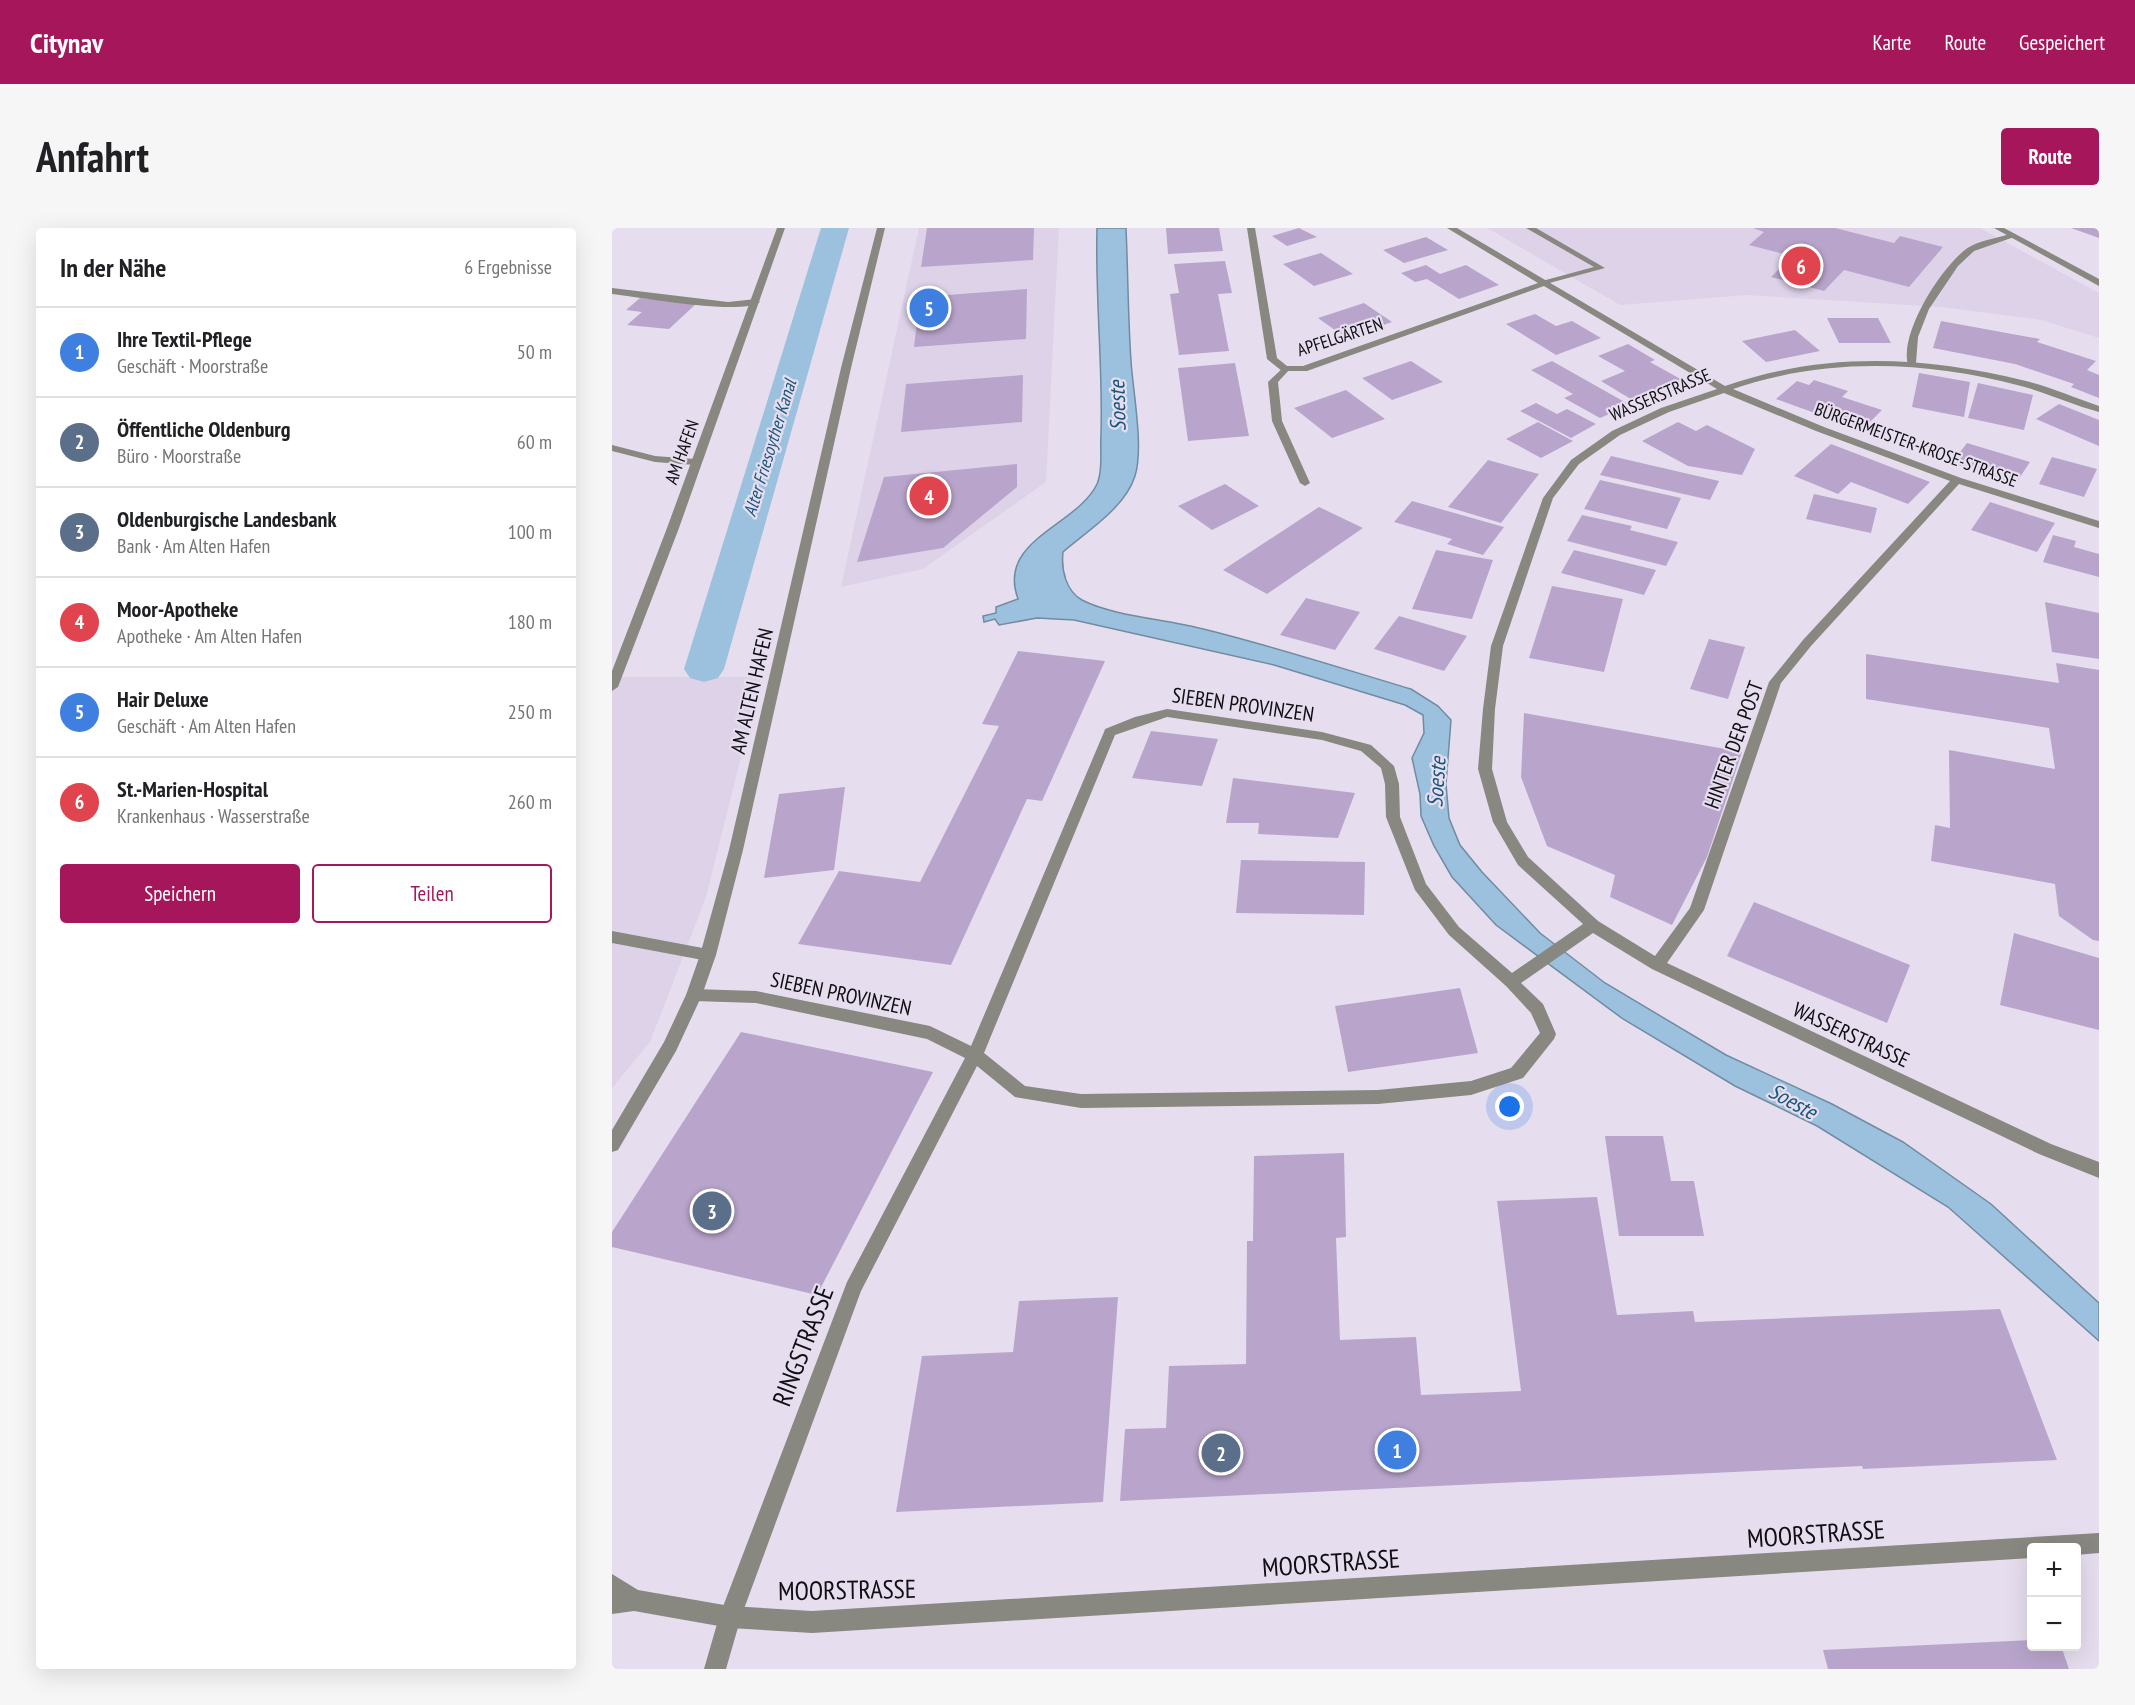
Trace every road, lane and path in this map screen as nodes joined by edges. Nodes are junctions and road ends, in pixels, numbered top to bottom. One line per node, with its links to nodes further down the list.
1 (781, 228): 11 (street, AM HAFEN)
2 (881, 228): 24 (street, AM ALTEN HAFEN)
3 (1251, 228): 13 (street, APFELGÄRTEN)
4 (1451, 228): 8 (street, BÜRGERMEISTER-KROSE-STRASSE)
5 (1530, 228): 8 (street, APFELGÄRTEN)
6 (1998, 228): 7 (street)
7 (2013, 236): 9 (street); 12 (street)
8 (1545, 283): 13 (street, APFELGÄRTEN); 14 (street, BÜRGERMEISTER-KROSE-STRASSE)
9 (2099, 283)
10 (612, 291): 11 (street)
11 (756, 302): 17 (street, AM HAFEN)
12 (1911, 363): 14 (street, WASSERSTRASSE); 15 (street, WASSERSTRASSE)
13 (1285, 369): 19 (street)
14 (1724, 389): 18 (street, BÜRGERMEISTER-KROSE-STRASSE); 22 (street, WASSERSTRASSE)
15 (2099, 409)
16 (612, 448): 17 (street)
17 (695, 462): 21 (street, AM HAFEN)
18 (1957, 480): 20 (street, BÜRGERMEISTER-KROSE-STRASSE); 25 (street, HINTER DER POST)
19 (1305, 483)
20 (2099, 525)
21 (612, 687)
22 (1593, 925): 25 (street, WASSERSTRASSE); 26 (street)
23 (612, 937): 24 (street)
24 (708, 955): 27 (street, AM ALTEN HAFEN)
25 (1657, 965): 30 (street, WASSERSTRASSE)
26 (1510, 981): 28 (street, SIEBEN PROVINZEN); 28 (street, SIEBEN PROVINZEN)
27 (694, 995): 28 (street, SIEBEN PROVINZEN); 29 (street, AM ALTEN HAFEN)
28 (975, 1056): 37 (street, RINGSTRASSE)
29 (612, 1145)
30 (2099, 1170)
31 (2099, 1543): 32 (street, MOORSTRASSE)
32 (2081, 1544)
33 (2027, 1548): 37 (street, MOORSTRASSE)
34 (612, 1585): 35 (street, MOORSTRASSE)
35 (634, 1599): 36 (street, MOORSTRASSE); 37 (street, MOORSTRASSE)
36 (612, 1603)
37 (730, 1617): 38 (street, RINGSTRASSE)
38 (715, 1669)

